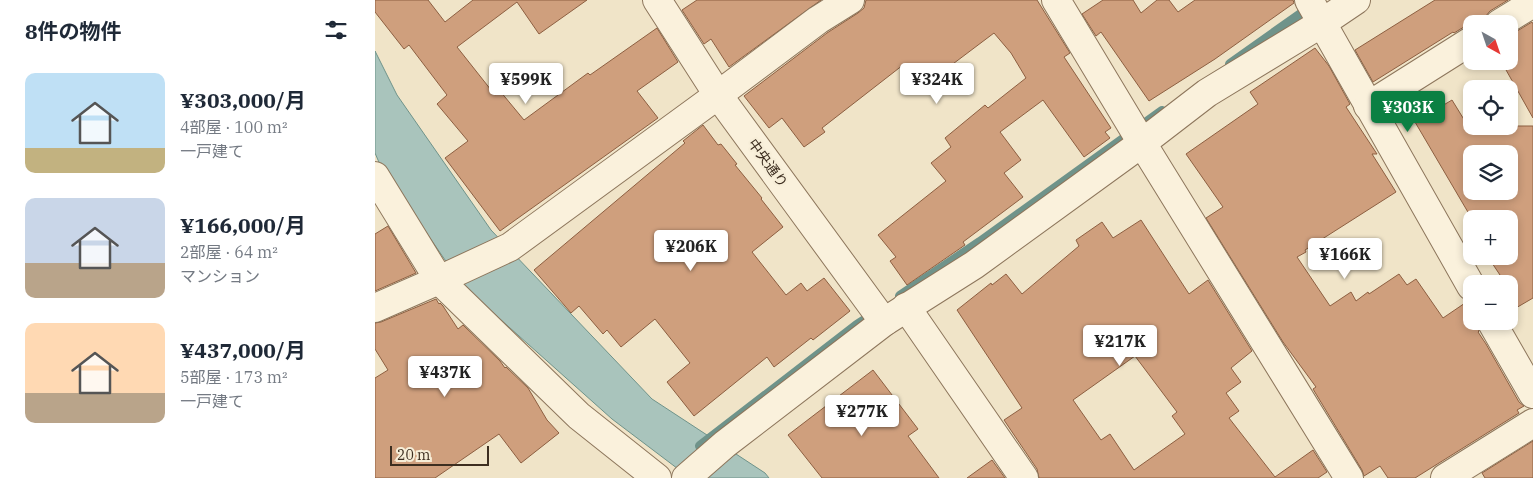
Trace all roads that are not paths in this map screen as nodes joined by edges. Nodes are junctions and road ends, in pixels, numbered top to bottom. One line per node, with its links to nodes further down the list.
1 (657, 0): 9 (street, 中央通り)
2 (850, 0): 9 (street)
3 (1056, 0): 11 (street)
4 (1356, 0): 6 (street)
5 (1532, 3): 7 (street)
6 (1315, 11): 10 (street); 11 (street)
7 (1513, 15)
8 (1463, 46): 10 (street)
9 (718, 95): 14 (street); 17 (street, 中央通り)
10 (1368, 106): 13 (street)
11 (1142, 143): 15 (street); 24 (street)
12 (375, 176): 14 (street)
13 (1465, 275)
14 (439, 280): 16 (street); 21 (street)
15 (906, 306): 17 (street); 23 (street)
16 (375, 308)
17 (884, 322): 22 (street)
18 (1496, 330): 19 (street)
19 (1533, 394)
20 (1533, 423): 25 (street)
21 (657, 478)
22 (686, 478)
23 (1024, 478)
24 (1349, 478)
25 (1445, 478)

